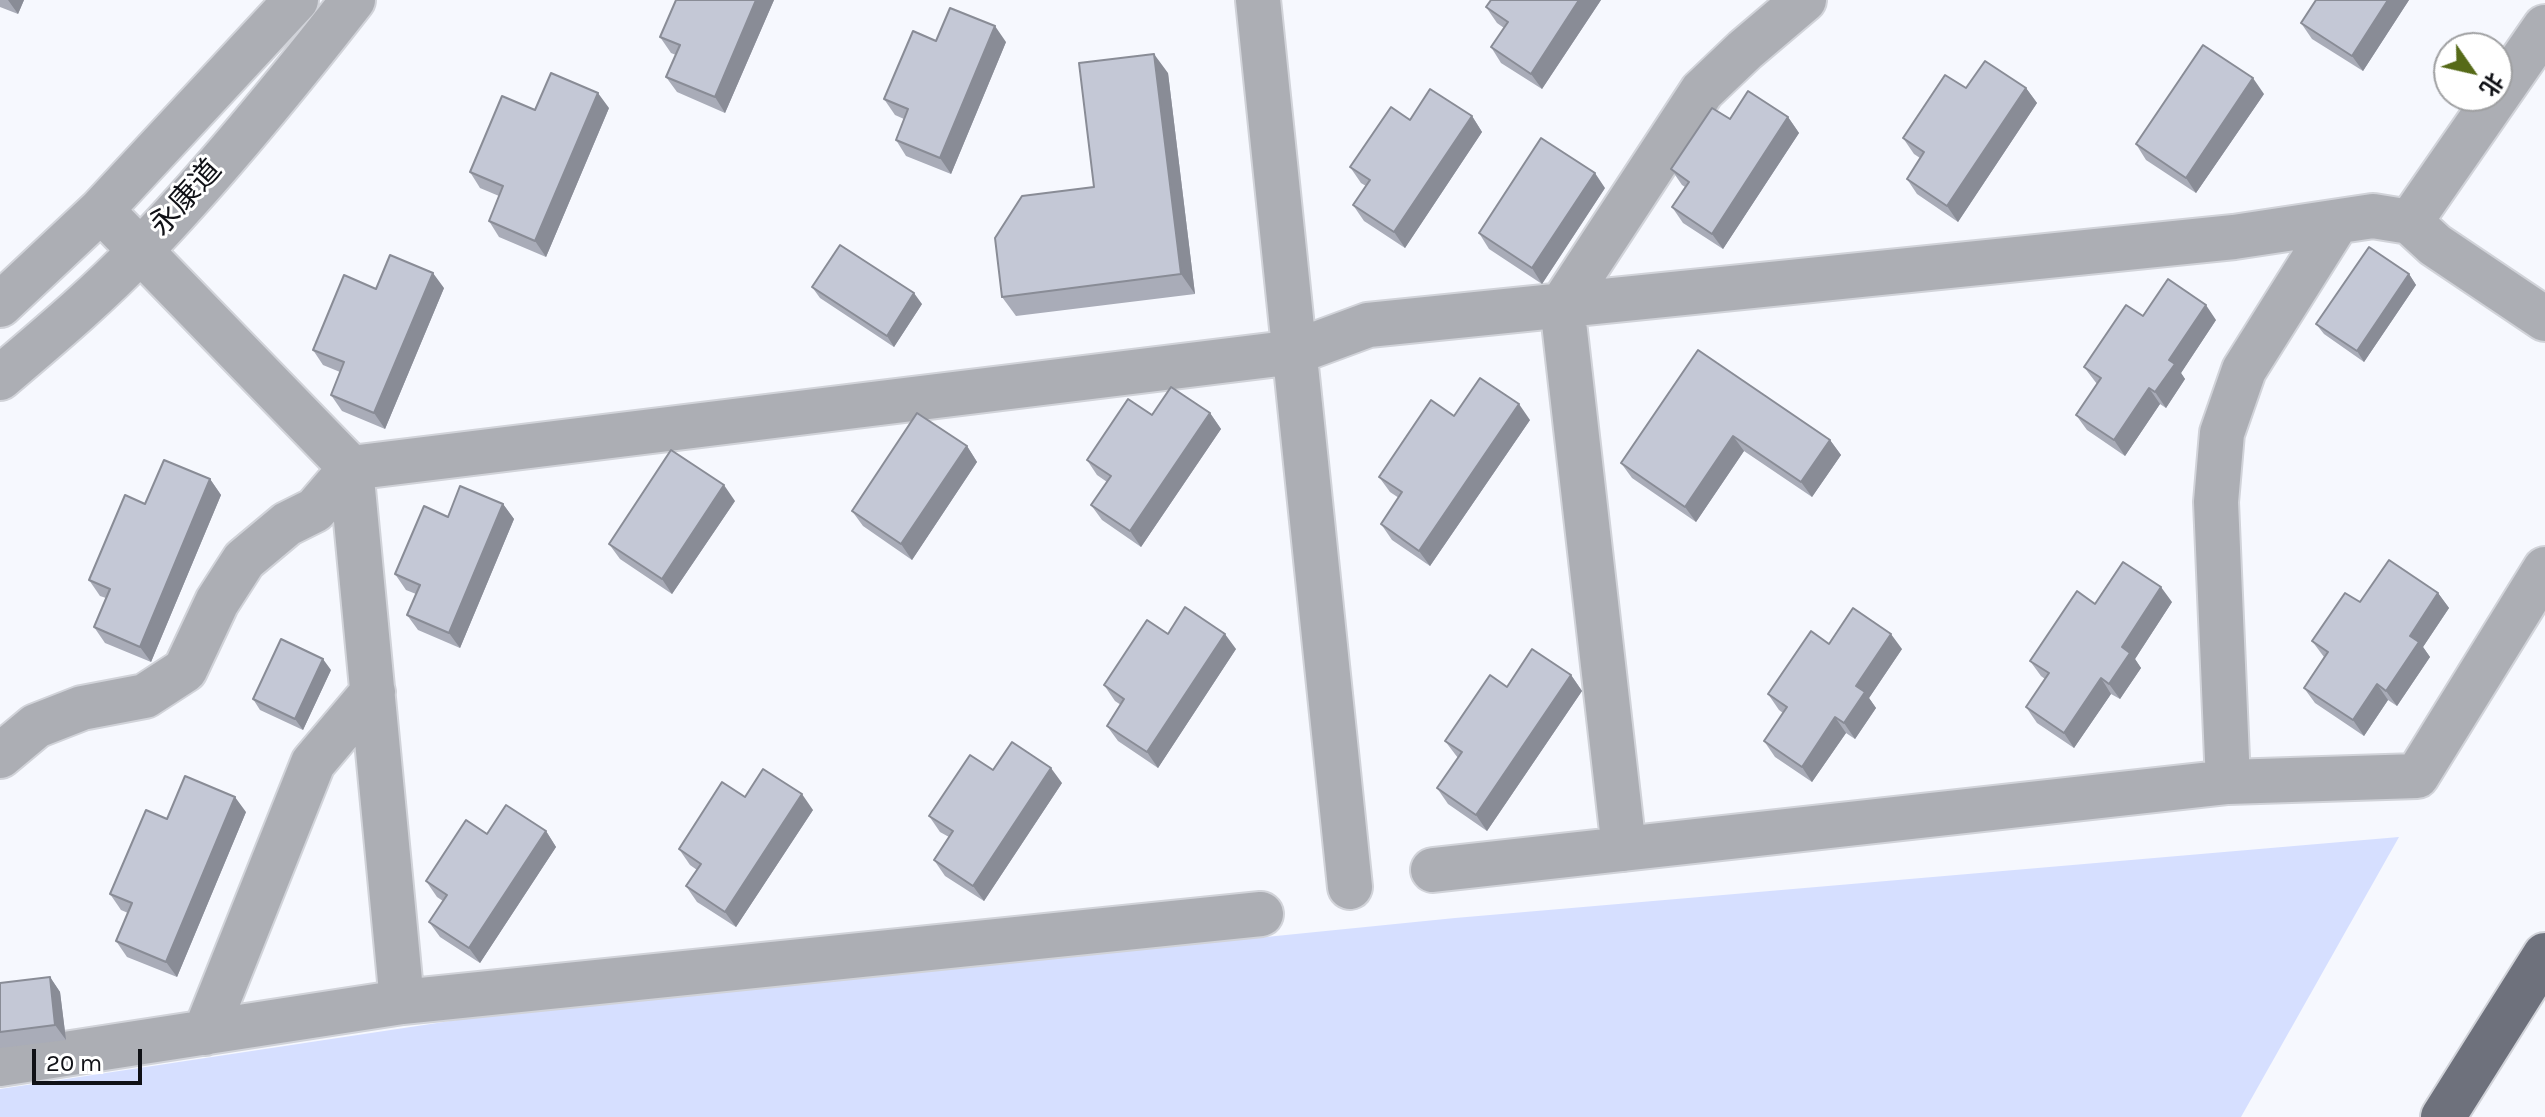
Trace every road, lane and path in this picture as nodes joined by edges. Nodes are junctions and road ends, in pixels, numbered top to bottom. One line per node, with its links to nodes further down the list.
1 (296, 0): 6 (street, 永康道)
2 (353, 0): 9 (street, 永康道)
3 (1258, 0): 13 (street)
4 (1804, 0): 11 (street)
5 (2545, 27): 8 (street)
6 (101, 210): 9 (street); 10 (street, 永康道)
7 (2337, 222): 8 (street); 11 (street); 19 (street)
8 (2410, 222): 12 (street)
9 (140, 251): 14 (street, 永康道); 15 (street)
10 (0, 305)
11 (1562, 305): 13 (street); 20 (street)
12 (2545, 319)
13 (1295, 352): 15 (street); 22 (street)
14 (0, 378)
15 (351, 468): 17 (street); 18 (street)
16 (2545, 569): 19 (street)
17 (373, 692): 25 (street); 26 (street)
18 (0, 756)
19 (2228, 782): 20 (street)
20 (1624, 849): 21 (street)
21 (1433, 870)
22 (1350, 887)
23 (1261, 914): 25 (street)
24 (2545, 955): 28 (main road)
25 (402, 1002): 26 (street)
26 (205, 1033): 27 (street)
27 (0, 1064)
28 (2443, 1117)

